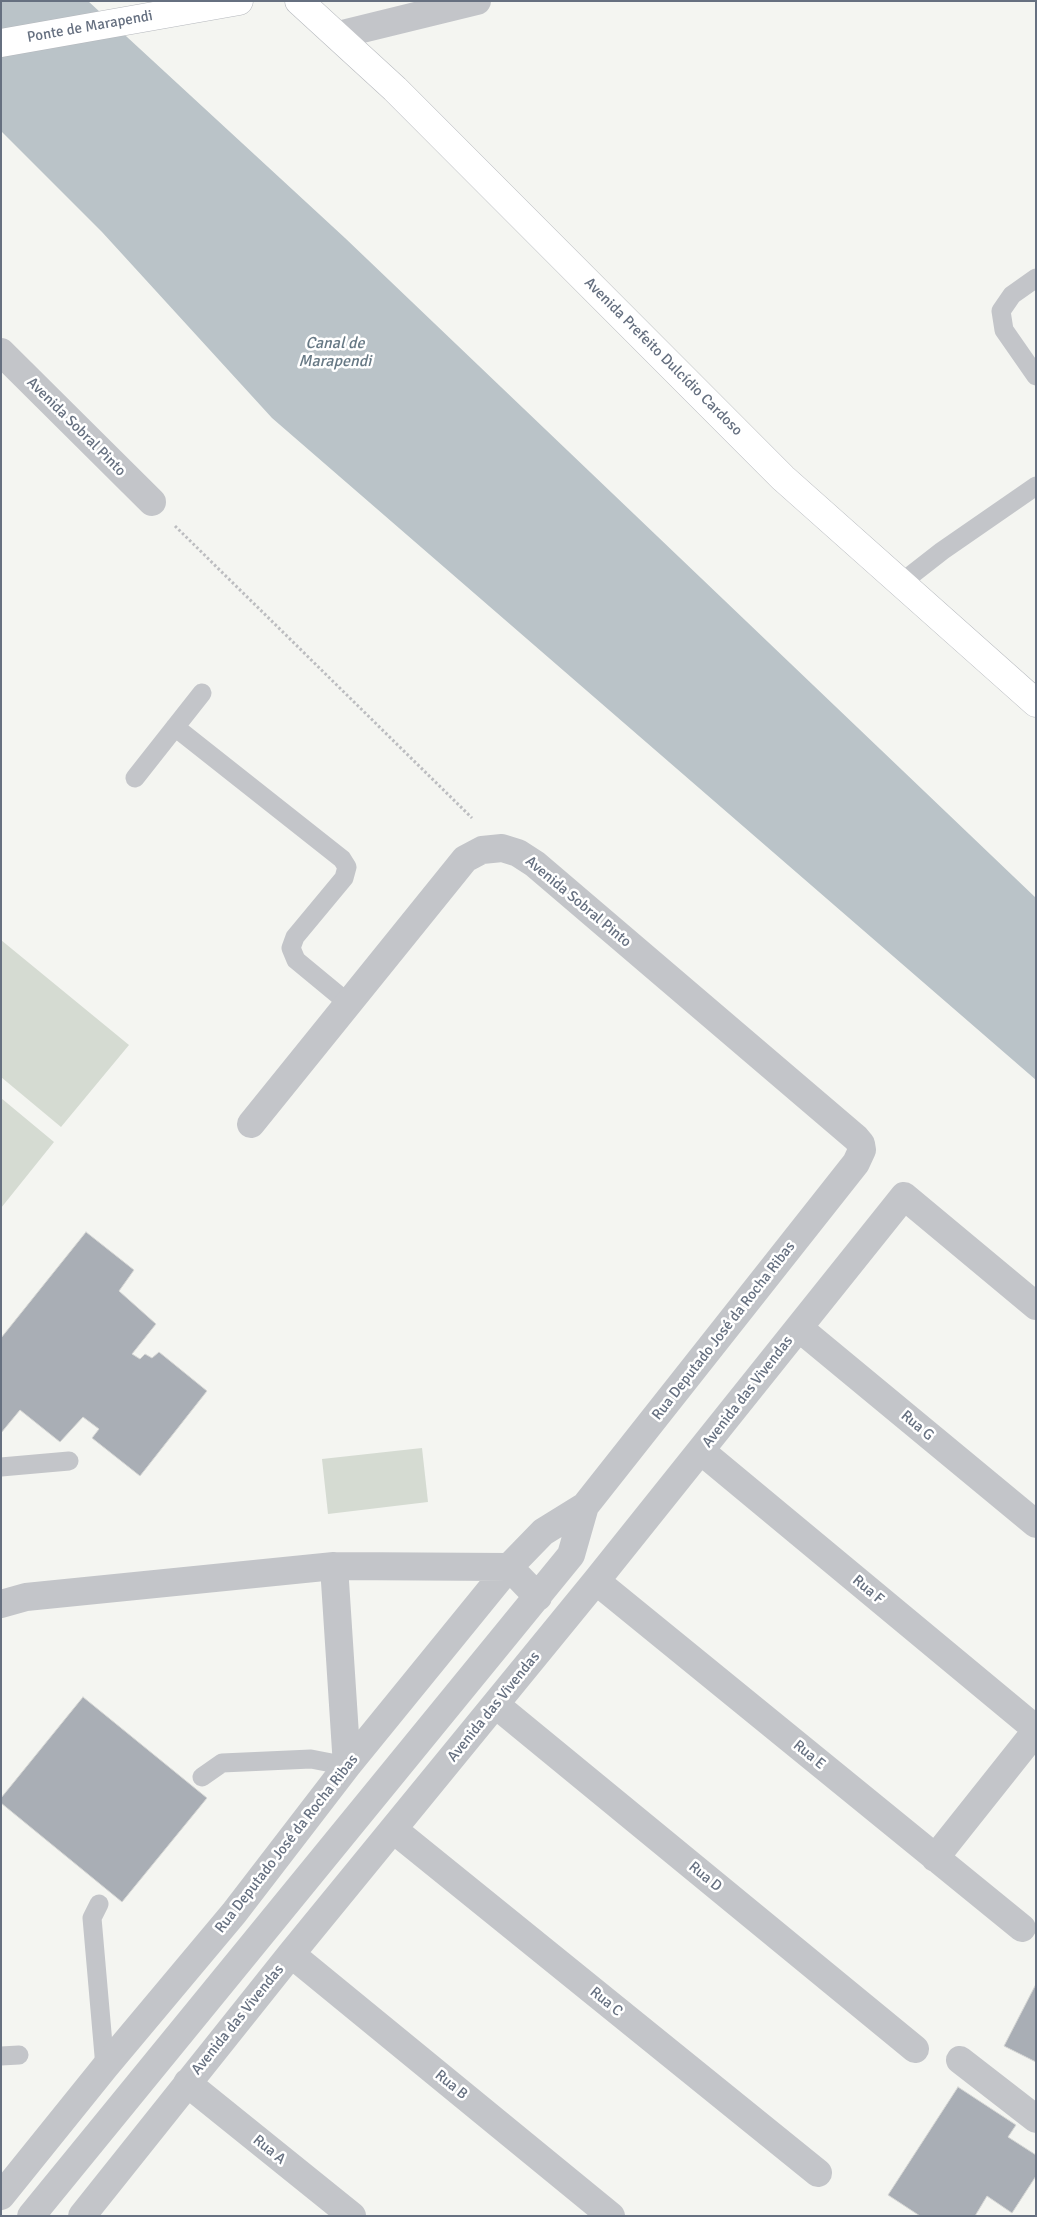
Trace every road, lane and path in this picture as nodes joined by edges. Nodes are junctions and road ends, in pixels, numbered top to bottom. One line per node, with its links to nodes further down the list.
1 (239, 1): 5 (street, Ponte de Marapendi)
2 (299, 1): 4 (street, Avenida Prefeito Dulcídio Cardoso)
3 (477, 1): 4 (street)
4 (338, 36): 11 (street, Avenida Prefeito Dulcídio Cardoso)
5 (1, 43)
6 (1036, 278): 8 (lane)
7 (1, 352): 10 (street, Avenida Sobral Pinto)
8 (1036, 376)
9 (1036, 486): 11 (lane)
10 (152, 502): 16 (path)
11 (901, 582): 13 (street, Avenida Prefeito Dulcídio Cardoso)
12 (202, 693): 14 (lane)
13 (1036, 703)
14 (175, 728): 15 (lane); 17 (lane)
15 (135, 778)
16 (502, 848): 17 (street); 19 (street, Avenida Sobral Pinto)
17 (348, 1003): 18 (street)
18 (251, 1124)
19 (861, 1154): 25 (street, Rua Deputado José da Rocha Ribas)
20 (1036, 1306): 21 (street, Avenida das Vivendas)
21 (799, 1328): 22 (street, Avenida das Vivendas); 26 (street, Rua G)
22 (701, 1451): 29 (street, Avenida das Vivendas); 33 (street, Rua F)
23 (69, 1461): 24 (lane)
24 (1, 1467)
25 (586, 1506): 28 (street, Rua Deputado José da Rocha Ribas); 30 (street, Rua Deputado José da Rocha Ribas)
26 (1036, 1524)
27 (334, 1566): 28 (street); 31 (street); 34 (street)
28 (508, 1567): 30 (street); 34 (street, Rua Deputado José da Rocha Ribas)
29 (596, 1582): 32 (street, Avenida das Vivendas); 37 (street, Rua E)
30 (538, 1597): 48 (street, Rua Deputado José da Rocha Ribas)
31 (1, 1604)
32 (496, 1705): 36 (street, Avenida das Vivendas); 41 (street, Rua D)
33 (1036, 1730): 37 (street)
34 (348, 1766): 35 (lane); 43 (street, Rua Deputado José da Rocha Ribas)
35 (202, 1777)
36 (394, 1830): 40 (street, Avenida das Vivendas); 47 (street, Rua C)
37 (935, 1858): 39 (street, Rua E)
38 (99, 1904): 43 (lane)
39 (1022, 1928)
40 (291, 1954): 44 (street, Avenida das Vivendas); 53 (street, Rua B)
41 (915, 2049)
42 (960, 2060): 45 (street)
43 (105, 2067): 46 (street, Rua Deputado José da Rocha Ribas)
44 (187, 2083): 51 (street, Avenida das Vivendas); 52 (street, Rua A)
45 (1036, 2119)
46 (24, 2167): 48 (street); 49 (street, Rua Deputado José da Rocha Ribas)
47 (818, 2173)
48 (53, 2189): 50 (street, Rua Deputado José da Rocha Ribas)
49 (1, 2196)
50 (32, 2216)
51 (82, 2216)
52 (352, 2216)
53 (611, 2216)

